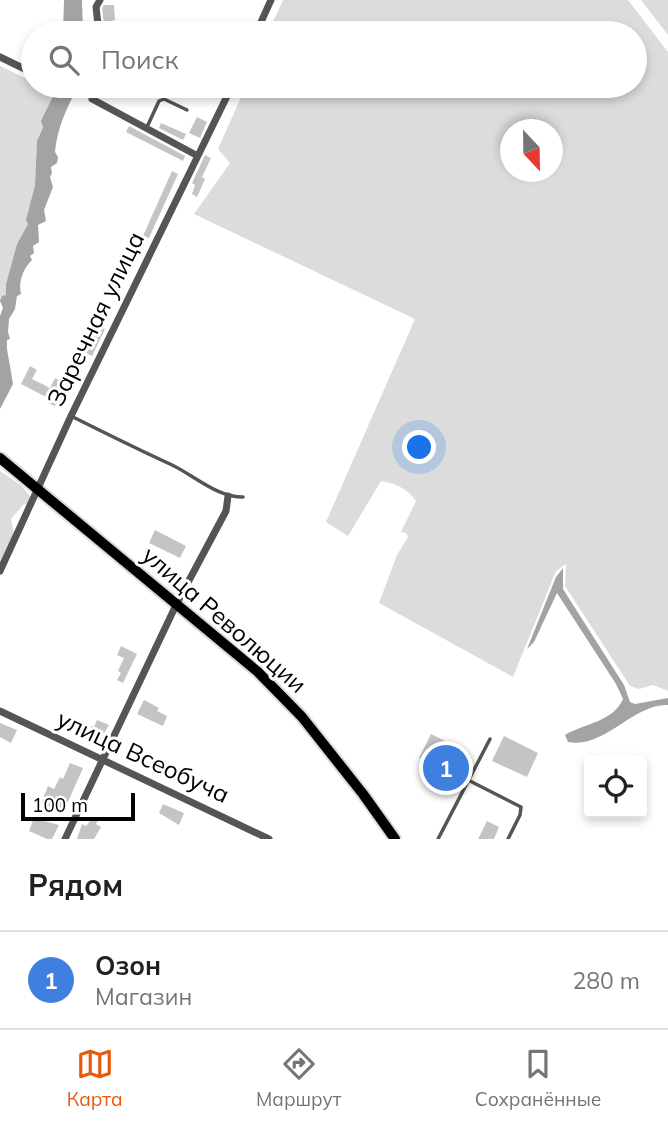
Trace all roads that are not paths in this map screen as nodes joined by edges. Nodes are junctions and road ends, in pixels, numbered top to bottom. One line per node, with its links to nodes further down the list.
1 (100, 0): 3 (street)
2 (271, 0): 4 (street)
3 (98, 21)
4 (261, 21)
5 (0, 57): 6 (street)
6 (21, 67)
7 (92, 98): 10 (street)
8 (226, 98): 11 (street, Заречная улица)
9 (187, 110): 10 (lane)
10 (146, 129): 11 (street)
11 (196, 155): 12 (street, Заречная улица)
12 (71, 416): 14 (street, Заречная улица); 15 (lane)
13 (0, 458): 14 (main road, улица Революции)
14 (38, 489): 17 (street, Заречная улица); 18 (main road, улица Революции)
15 (228, 496): 16 (lane); 18 (street)
16 (243, 497)
17 (0, 571)
18 (177, 603): 21 (street); 26 (main road, улица Революции)
19 (0, 711): 21 (street, улица Всеобуча)
20 (490, 739): 22 (lane)
21 (101, 759): 23 (street, улица Всеобуча); 24 (street)
22 (468, 780): 27 (lane); 28 (lane)
23 (256, 836): 25 (street, улица Всеобуча)
24 (65, 839)
25 (268, 839)
26 (395, 839)
27 (438, 839)
28 (508, 839)

